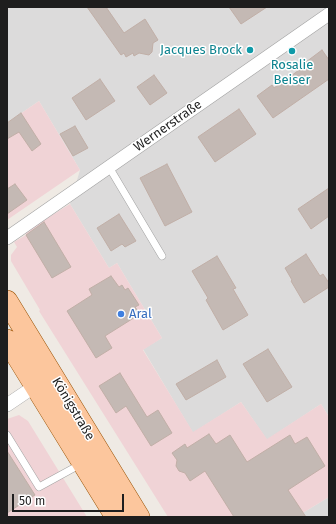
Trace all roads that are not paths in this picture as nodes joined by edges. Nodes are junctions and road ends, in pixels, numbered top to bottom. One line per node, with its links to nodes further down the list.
1 (329, 14): 2 (street, Wernerstraße)
2 (109, 167): 3 (street, Wernerstraße); 4 (lane)
3 (7, 238)
4 (162, 256)
5 (7, 300): 7 (main road, Königstraße)
6 (7, 340): 8 (main road, Königstraße)
7 (53, 375): 8 (street); 13 (main road, Königstraße)
8 (36, 386): 9 (street); 11 (main road, Königstraße)
9 (7, 405)
10 (7, 435): 11 (lane)
11 (83, 462): 12 (main road, Königstraße)
12 (116, 517)
13 (139, 517)

